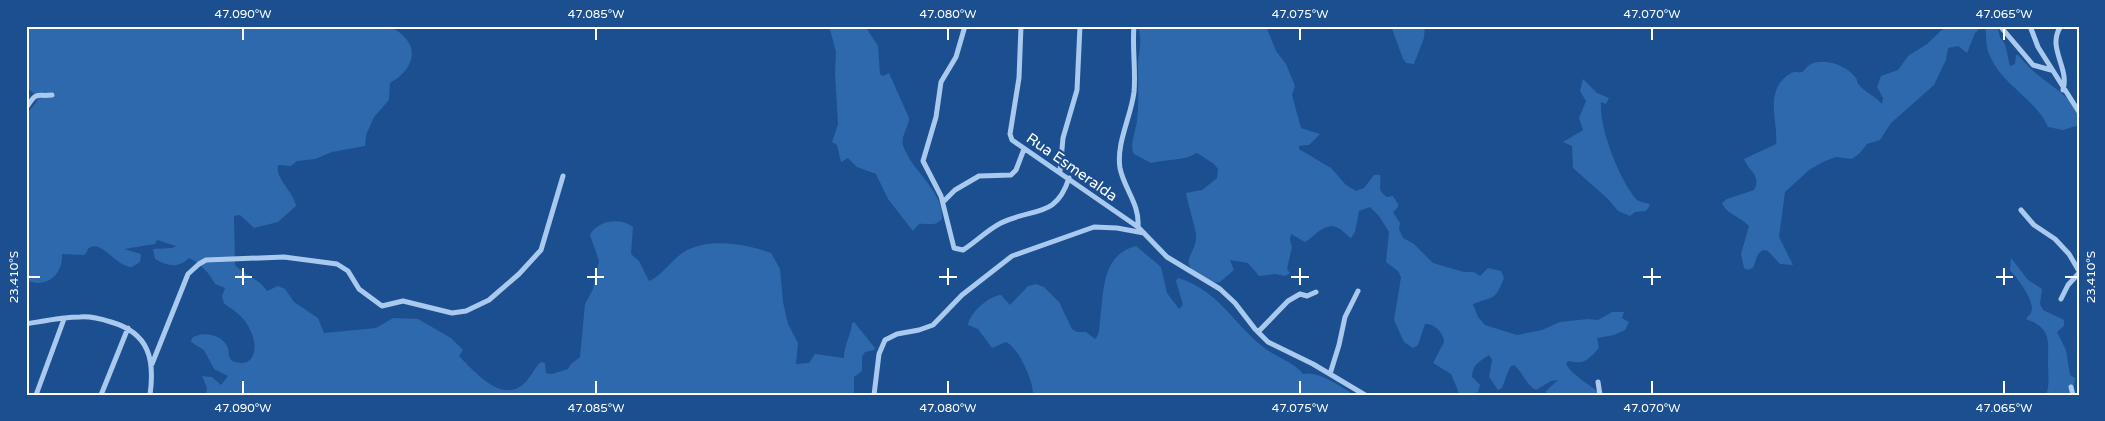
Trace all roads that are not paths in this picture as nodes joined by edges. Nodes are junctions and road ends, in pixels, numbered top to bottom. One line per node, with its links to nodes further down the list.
1 (965, 26): 17 (street)
2 (1021, 26): 13 (street, Rua Esmeralda)
3 (1080, 26): 14 (street)
4 (1134, 26): 19 (street)
5 (2000, 26): 8 (street)
6 (2030, 26): 8 (street)
7 (2061, 26): 9 (street)
8 (2051, 70): 9 (street)
9 (2063, 90): 12 (street)
10 (52, 96): 11 (street)
11 (26, 108)
12 (2079, 112)
13 (1024, 149): 14 (street, Rua Esmeralda); 17 (street)
14 (1060, 171): 16 (street, Rua Esmeralda)
15 (563, 176): 29 (street)
16 (1070, 178): 17 (street); 19 (street, Rua Esmeralda)
17 (943, 202)
18 (2021, 210): 21 (street)
19 (1138, 227): 20 (street, Rua Esmeralda)
20 (1144, 234): 28 (street, Rua Esmeralda); 33 (street)
21 (2079, 272): 24 (street)
22 (1316, 292): 28 (street)
23 (1358, 292): 30 (street)
24 (2061, 299)
25 (64, 318): 26 (street); 27 (street); 34 (street)
26 (26, 324)
27 (128, 328): 29 (street); 35 (street)
28 (1258, 332): 30 (street, Rua Esmeralda)
29 (152, 364): 36 (street)
30 (1330, 374): 37 (street, Rua Esmeralda)
31 (1598, 382): 38 (street)
32 (2071, 387): 39 (street)
33 (873, 394)
34 (36, 395)
35 (101, 395)
36 (150, 395)
37 (1365, 395)
38 (1600, 395)
39 (2073, 395)

